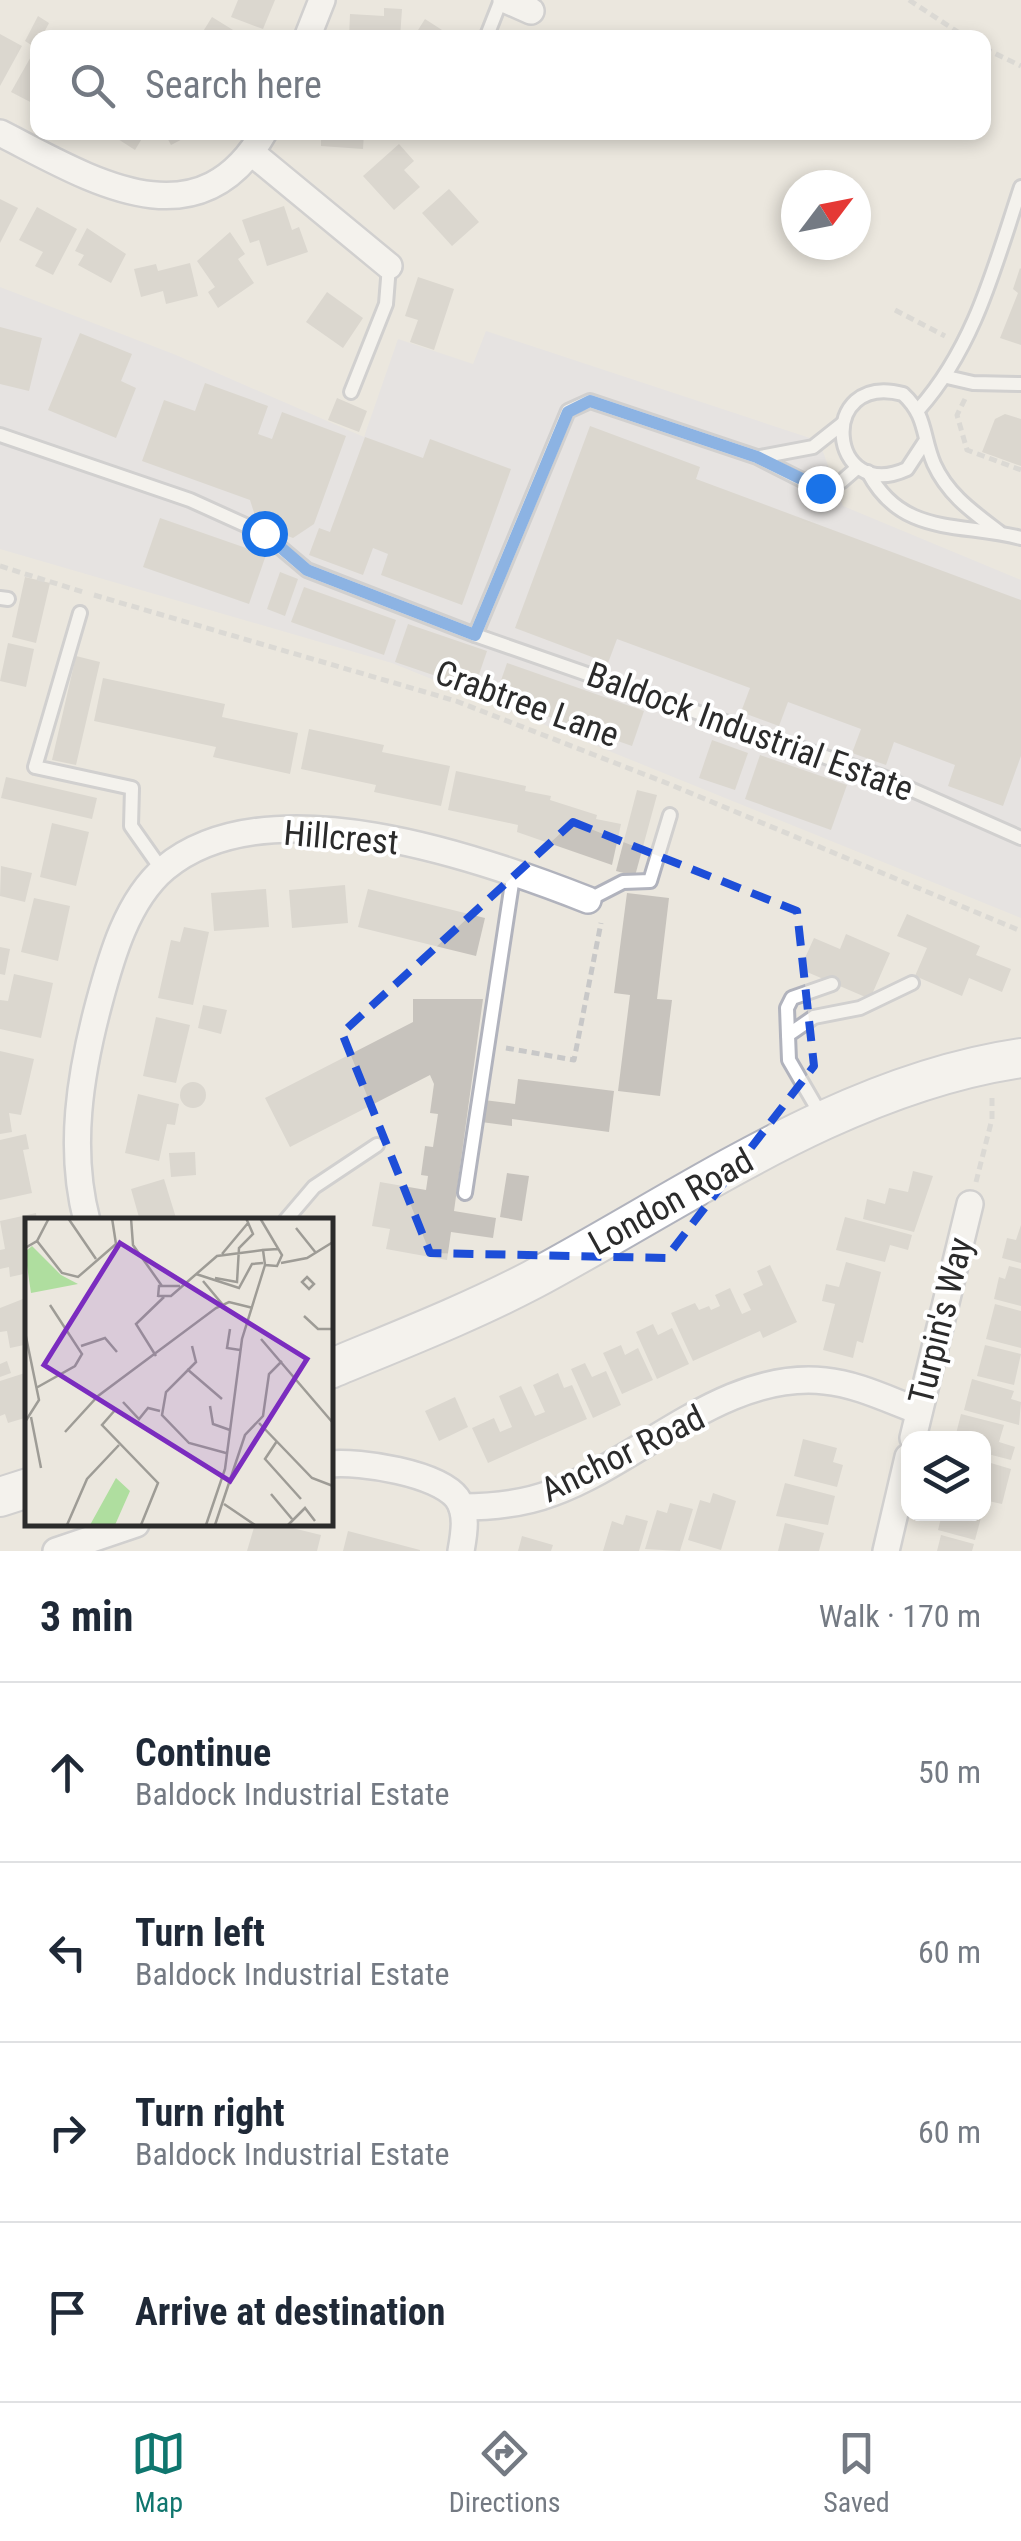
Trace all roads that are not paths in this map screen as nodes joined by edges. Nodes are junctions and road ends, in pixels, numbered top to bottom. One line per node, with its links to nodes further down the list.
1 (322, 0): 4 (street)
2 (503, 0): 3 (street); 5 (lane)
3 (531, 11)
4 (310, 30)
5 (490, 30)
6 (0, 133): 7 (street)
7 (258, 143): 9 (street)
8 (1021, 187): 10 (lane)
9 (388, 266): 12 (lane)
10 (947, 377): 11 (lane); 13 (lane)
11 (1021, 384)
12 (351, 392)
13 (919, 408): 14 (lane); 16 (lane)
14 (842, 424): 17 (lane); 18 (lane)
15 (0, 435): 22 (lane, Baldock Industrial Estate)
16 (926, 440): 18 (lane); 19 (lane)
17 (757, 457): 18 (lane); 22 (lane)
18 (862, 470): 19 (lane)
19 (999, 532): 20 (lane)
20 (1021, 538)
21 (80, 614): 25 (lane)
22 (475, 635): 24 (lane, Baldock Industrial Estate)
23 (670, 814): 27 (lane)
24 (1021, 838)
25 (162, 870): 26 (street, Hillcrest); 36 (street, Hillcrest)
26 (514, 870): 27 (street, Hillcrest); 34 (lane)
27 (588, 900)
28 (912, 983): 30 (lane)
29 (832, 984): 30 (lane)
30 (788, 1035): 32 (lane)
31 (1006, 1060): 32 (main road, London Road)
32 (825, 1122): 38 (main road, London Road)
33 (377, 1144): 37 (lane)
34 (465, 1193)
35 (970, 1204): 39 (street, Turpin's Way)
36 (87, 1218)
37 (288, 1218)
38 (332, 1368)
39 (920, 1411): 40 (street, Turpin's Way); 45 (street, Anchor Road)
40 (915, 1431)
41 (332, 1464): 45 (street)
42 (901, 1487): 49 (street)
43 (25, 1489): 44 (main road)
44 (0, 1497)
45 (462, 1507): 48 (street)
46 (130, 1526): 47 (street)
47 (56, 1551)
48 (461, 1551)
49 (886, 1551)

